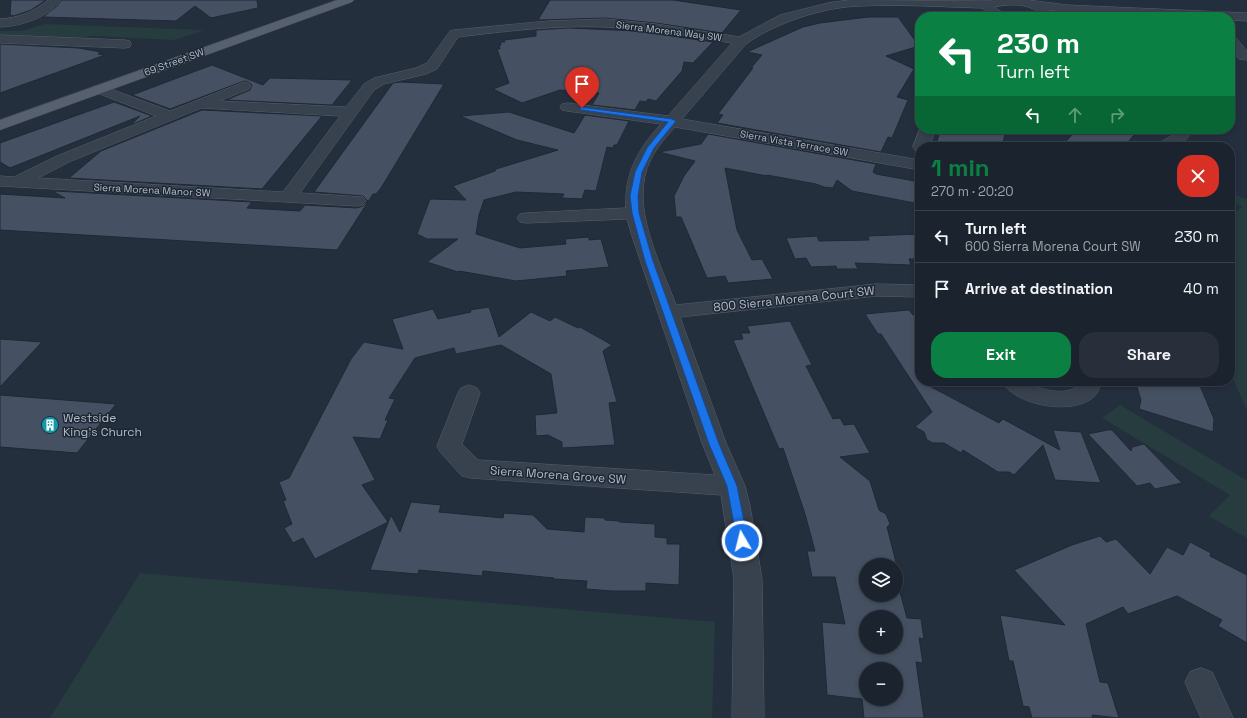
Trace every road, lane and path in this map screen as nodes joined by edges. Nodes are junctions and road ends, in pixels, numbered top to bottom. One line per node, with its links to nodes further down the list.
1 (55, 0): 14 (street)
2 (319, 0): 20 (main road, 69 Street SW)
3 (348, 0): 22 (main road, 69 Street SW)
4 (806, 0): 6 (street)
5 (992, 2): 6 (street); 8 (street); 10 (street)
6 (828, 4): 9 (street); 16 (street)
7 (1209, 4): 13 (street)
8 (1034, 8): 11 (street); 12 (street)
9 (972, 12)
10 (994, 12)
11 (1059, 12)
12 (1116, 12)
13 (1220, 12)
14 (0, 23)
15 (0, 38): 17 (street)
16 (740, 41): 25 (street, Sierra Morena Way SW); 27 (street)
17 (125, 44)
18 (1235, 46): 19 (street)
19 (1247, 56)
20 (81, 82)
21 (244, 86): 23 (street, Sierra Morena Manor SW)
22 (100, 89): 26 (street); 28 (main road, 69 Street SW)
23 (198, 105): 25 (street, Sierra Morena Manor SW); 26 (street, Sierra Morena Manor SW)
24 (567, 107): 27 (street, Sierra Vista Terrace SW)
25 (350, 112): 34 (street)
26 (170, 116): 33 (street, Sierra Morena Manor SW)
27 (672, 121): 31 (street, Sierra Vista Terrace SW); 36 (street)
28 (0, 125)
29 (1182, 134): 30 (street)
30 (1172, 142)
31 (915, 160)
32 (0, 181): 33 (street, Sierra Morena Manor SW)
33 (17, 182): 34 (street, Sierra Morena Manor SW)
34 (288, 197): 35 (street, Sierra Morena Manor SW)
35 (357, 201)
36 (635, 213): 37 (street); 39 (street)
37 (526, 218)
38 (915, 291): 39 (street, 800 Sierra Morena Court SW)
39 (668, 312): 43 (street)
40 (1020, 386): 41 (street)
41 (1089, 386)
42 (469, 393): 43 (street, Sierra Morena Grove SW)
43 (732, 486): 45 (street)
44 (1201, 682): 46 (street)
45 (748, 718)
46 (1217, 718)

